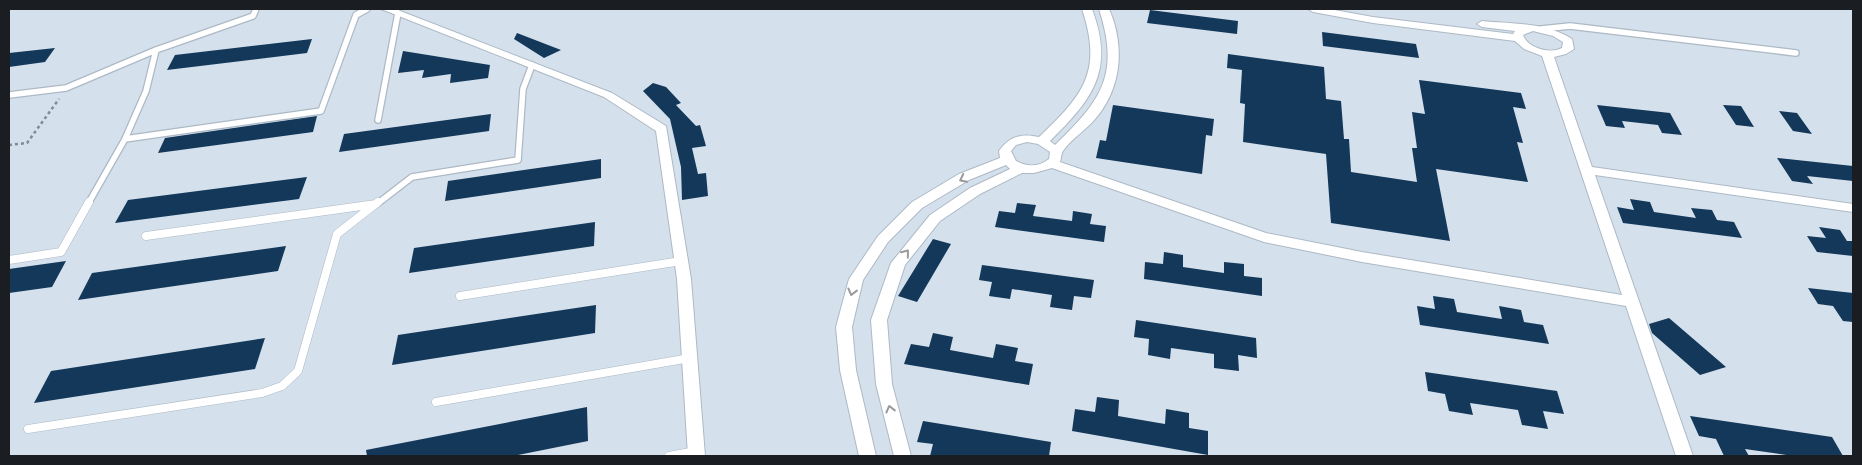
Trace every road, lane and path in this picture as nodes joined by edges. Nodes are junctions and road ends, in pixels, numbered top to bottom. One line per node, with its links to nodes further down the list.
1 (256, 9): 11 (lane)
2 (367, 9): 18 (lane)
3 (1087, 9): 19 (street)
4 (1104, 9): 21 (street)
5 (1313, 9): 10 (street)
6 (1356, 9): 8 (street)
7 (392, 11): 14 (street); 17 (lane)
8 (1526, 29): 9 (street); 10 (street)
9 (1541, 29): 12 (street); 13 (lane)
10 (1518, 38): 12 (street)
11 (156, 50): 15 (lane); 18 (lane)
12 (1547, 53): 24 (street)
13 (1796, 53)
14 (532, 65): 25 (lane); 29 (street)
15 (66, 88): 16 (lane); 20 (path)
16 (9, 95)
17 (378, 120)
18 (125, 139): 28 (lane)
19 (1042, 140): 21 (street); 22 (street)
20 (9, 146)
21 (1054, 158): 23 (street); 31 (street)
22 (1008, 160): 23 (street); 37 (street, one-way to 37)
23 (1021, 168): 38 (street, one-way to 23)
24 (1586, 170): 26 (street); 31 (street)
25 (376, 204): 27 (lane); 34 (lane)
26 (1853, 208)
27 (146, 236)
28 (9, 260)
29 (681, 261): 30 (lane); 32 (street)
30 (460, 296)
31 (1631, 302): 39 (street)
32 (690, 358): 33 (lane); 35 (street)
33 (436, 402)
34 (28, 429)
35 (697, 454): 36 (lane)
36 (669, 456)
37 (867, 456)
38 (902, 456)
39 (1684, 456)

